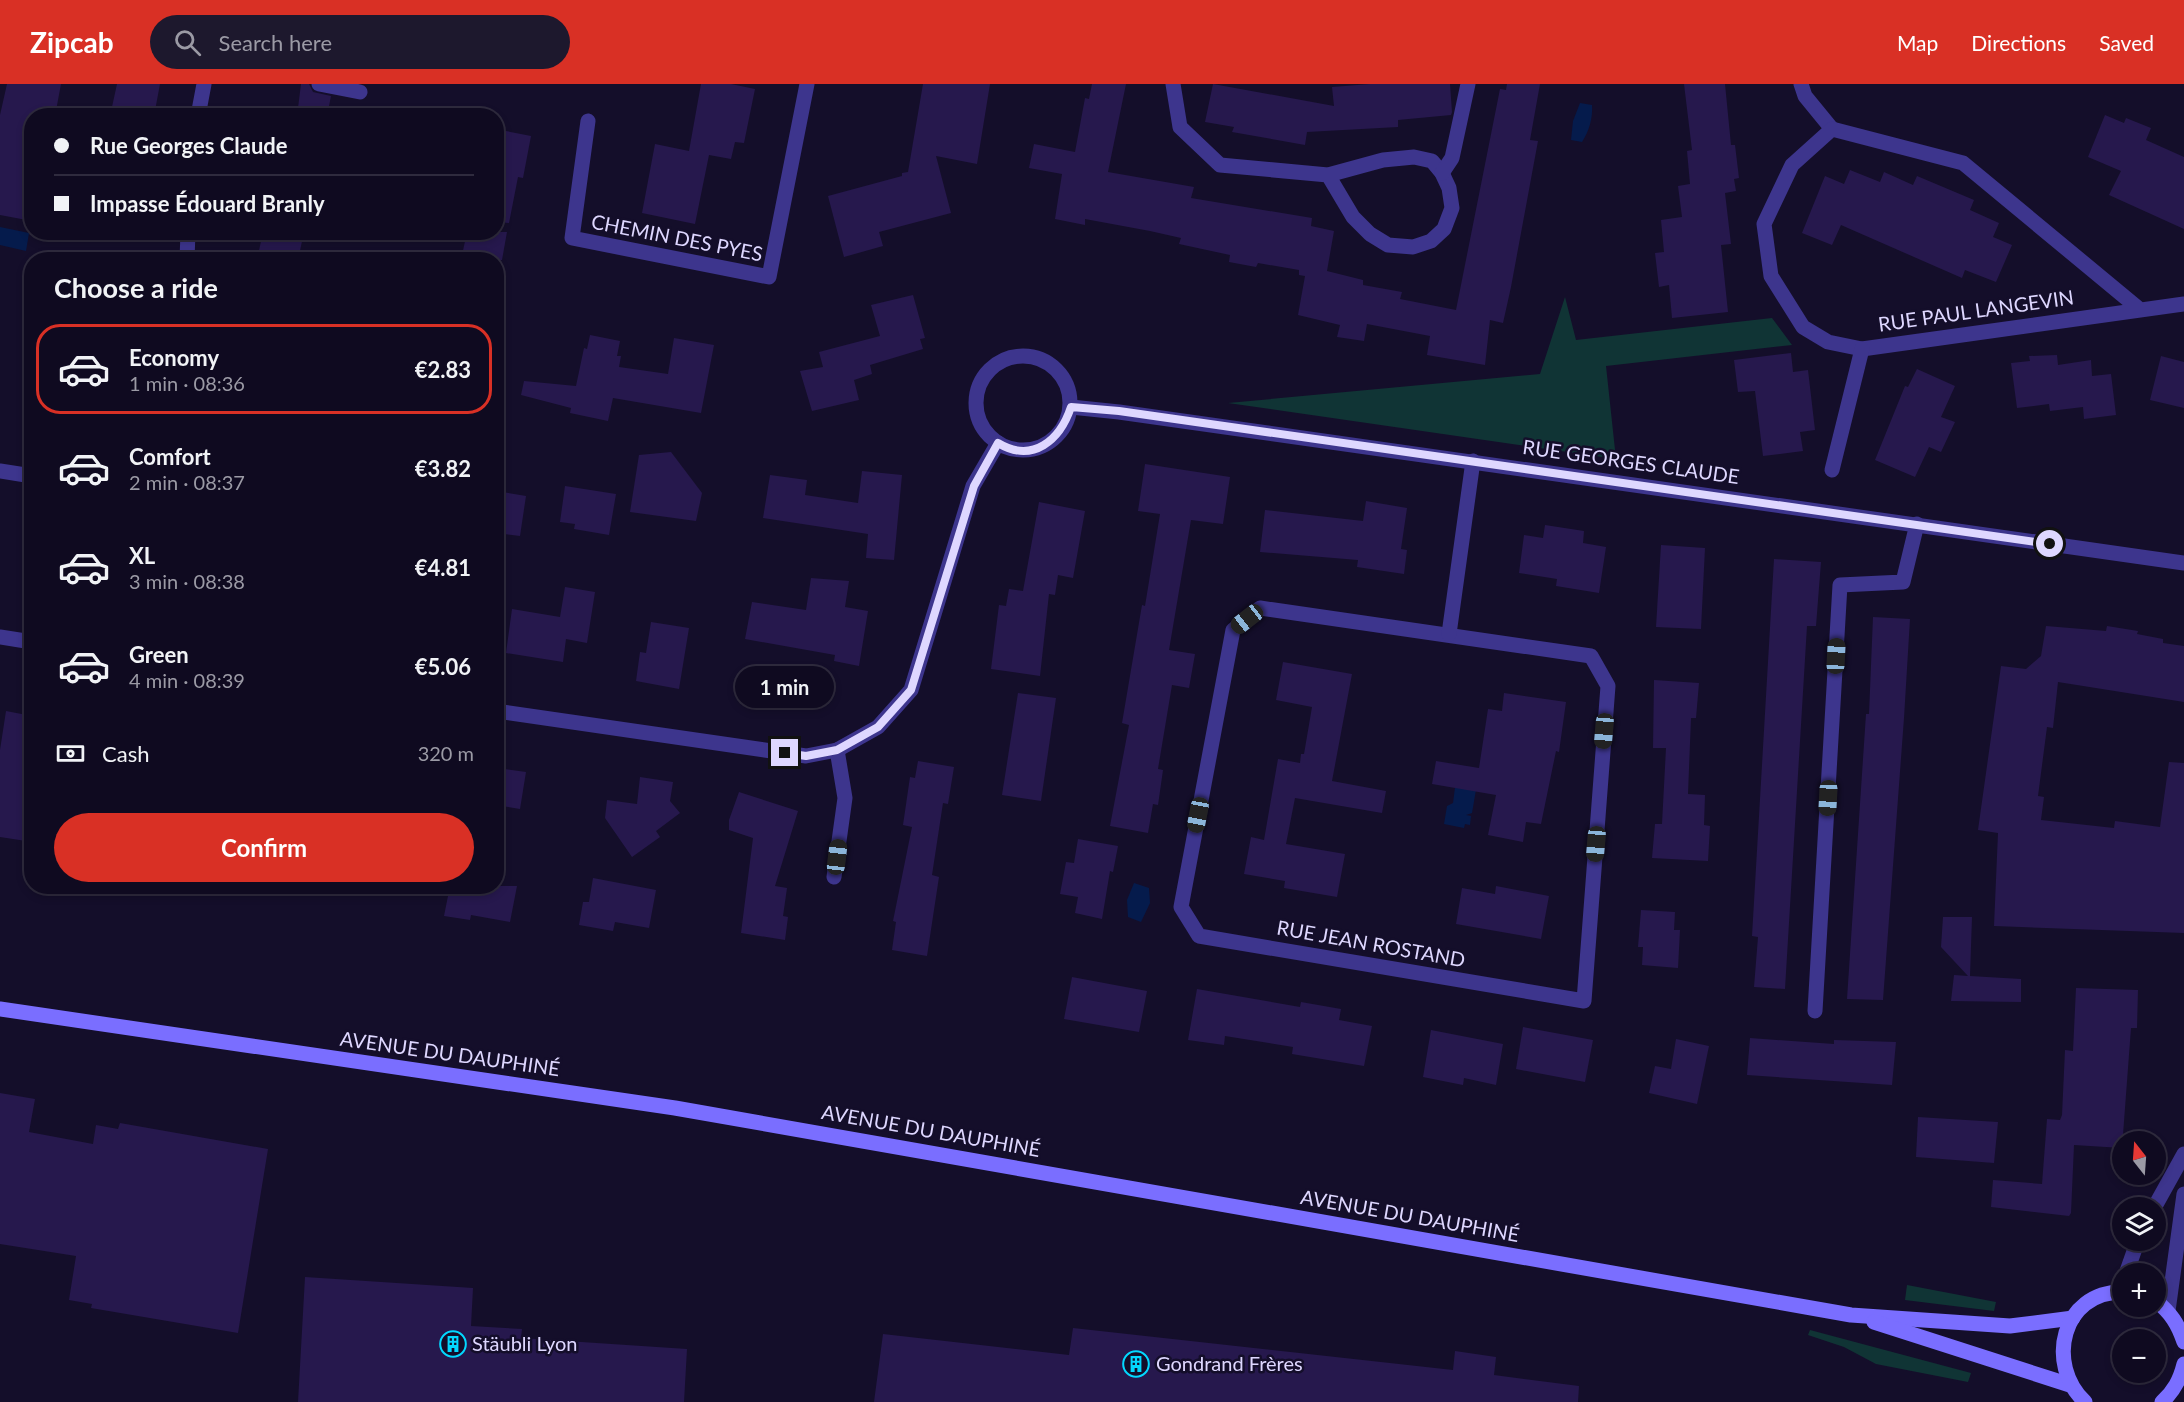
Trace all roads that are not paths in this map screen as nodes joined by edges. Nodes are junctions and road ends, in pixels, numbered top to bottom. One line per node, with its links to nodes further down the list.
1 (204, 84): 8 (street)
2 (319, 84): 7 (street)
3 (807, 84): 9 (street, CHEMIN DES PYES)
4 (1173, 84): 12 (street)
5 (1468, 84): 11 (street)
6 (1801, 84): 10 (street)
7 (360, 92)
8 (200, 108)
9 (588, 121)
10 (1832, 129): 14 (street); 15 (street)
11 (1442, 173): 12 (street); 12 (street)
12 (1328, 175)
13 (2184, 304): 14 (street, RUE PAUL LANGEVIN)
14 (2138, 308): 15 (street, RUE PAUL LANGEVIN)
15 (1862, 349): 19 (street, RUE PAUL LANGEVIN)
16 (1071, 407): 17 (street); 17 (street); 18 (street, RUE GEORGES CLAUDE)
17 (998, 443): 28 (street)
18 (1473, 461): 22 (street, RUE GEORGES CLAUDE); 24 (street)
19 (1832, 470)
20 (0, 471): 21 (street)
21 (24, 475)
22 (1917, 524): 23 (street, RUE GEORGES CLAUDE); 31 (street)
23 (2184, 563)
24 (1449, 634): 24 (street, RUE JEAN ROSTAND)
25 (0, 637): 26 (street)
26 (24, 641)
27 (504, 712): 28 (street)
28 (837, 750): 29 (street)
29 (834, 877)
30 (0, 1009): 38 (main road, AVENUE DU DAUPHINÉ)
31 (1815, 1011)
32 (2184, 1154): 34 (street)
33 (2184, 1194): 35 (street)
34 (2160, 1197)
35 (2166, 1286)
36 (2112, 1292): 39 (main road)
37 (2166, 1311): 40 (main road)
38 (1851, 1315): 39 (main road, AVENUE DU DAUPHINÉ); 42 (main road, AVENUE DU DAUPHINÉ)
39 (2073, 1318): 42 (main road)
40 (2184, 1341)
41 (2184, 1364): 43 (main road)
42 (2070, 1385): 44 (main road)
43 (2172, 1397)
44 (2085, 1402)

